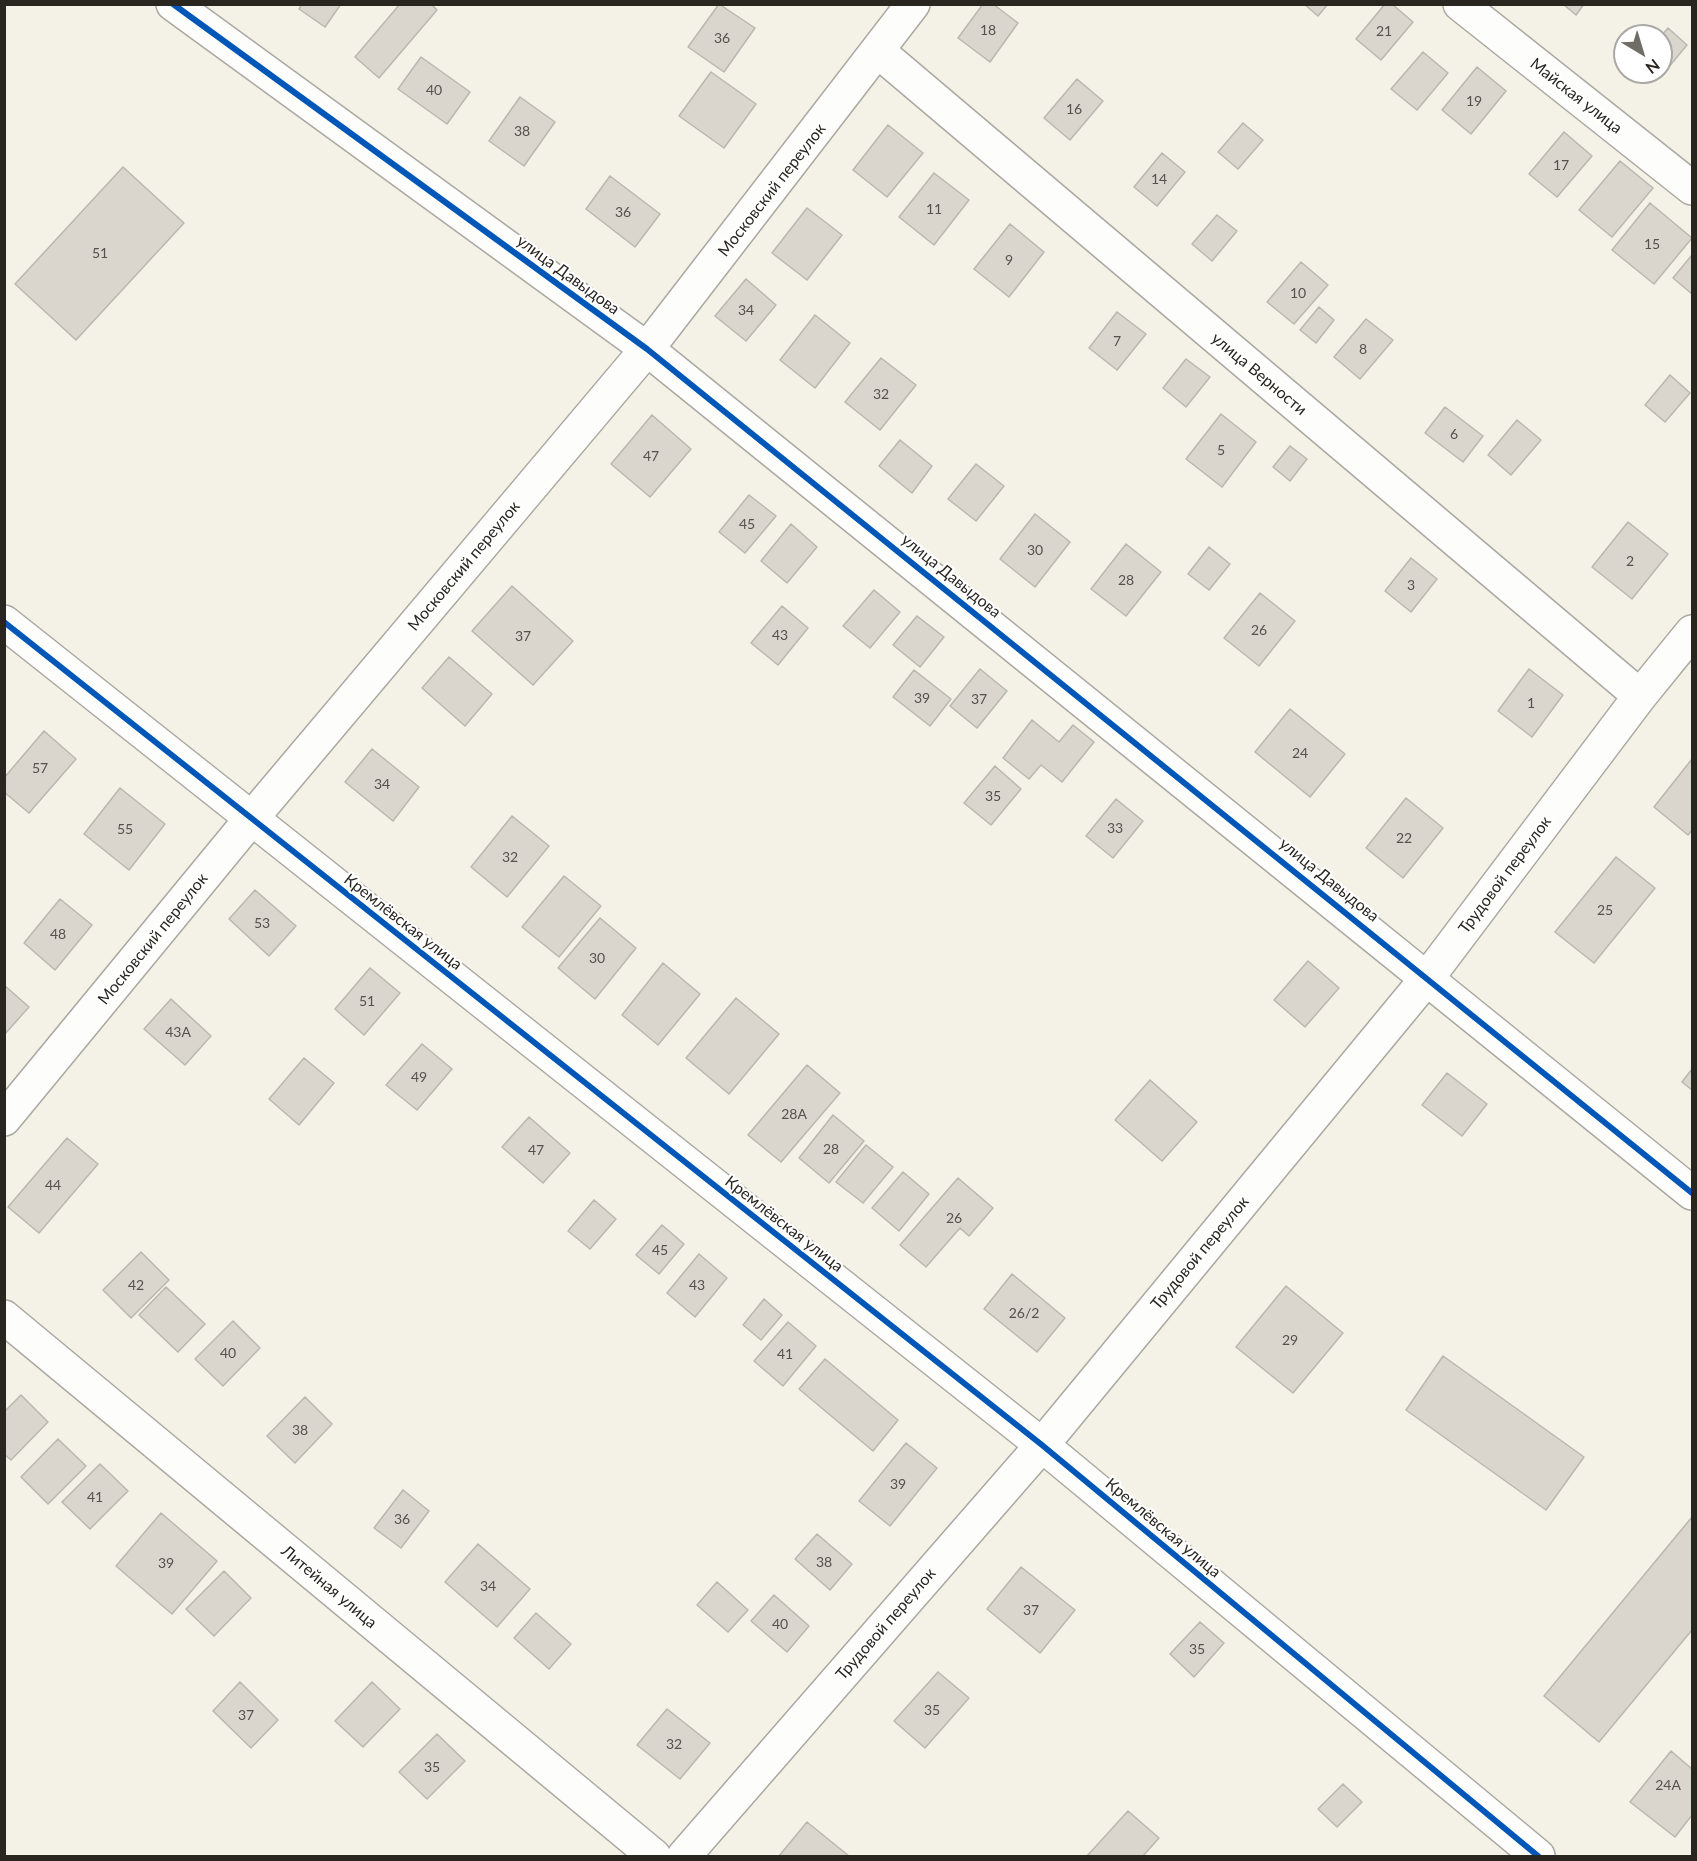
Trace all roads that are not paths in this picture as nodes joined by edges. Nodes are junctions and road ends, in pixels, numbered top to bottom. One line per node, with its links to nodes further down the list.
1 (173, 4): 6 (street, улица Давыдова)
2 (913, 4): 4 (street, Московский переулок)
3 (1460, 4): 5 (street, Майская улица)
4 (879, 52): 6 (street, Московский переулок); 9 (street, улица Верности)
5 (1692, 188)
6 (647, 349): 10 (street, Московский переулок); 11 (street, улица Давыдова)
7 (4, 622): 10 (street, Кремлёвская улица)
8 (1692, 632): 9 (street, Трудовой переулок)
9 (1640, 696): 11 (street, Трудовой переулок)
10 (251, 819): 12 (street, Московский переулок); 15 (street, Кремлёвская улица)
11 (1428, 977): 13 (street, улица Давыдова); 15 (street, Трудовой переулок)
12 (4, 1119)
13 (1692, 1193)
14 (4, 1317): 16 (street, Литейная улица)
15 (1042, 1444): 17 (street, Трудовой переулок); 18 (street, Кремлёвская улица)
16 (654, 1857)
17 (684, 1857)
18 (1538, 1857)

